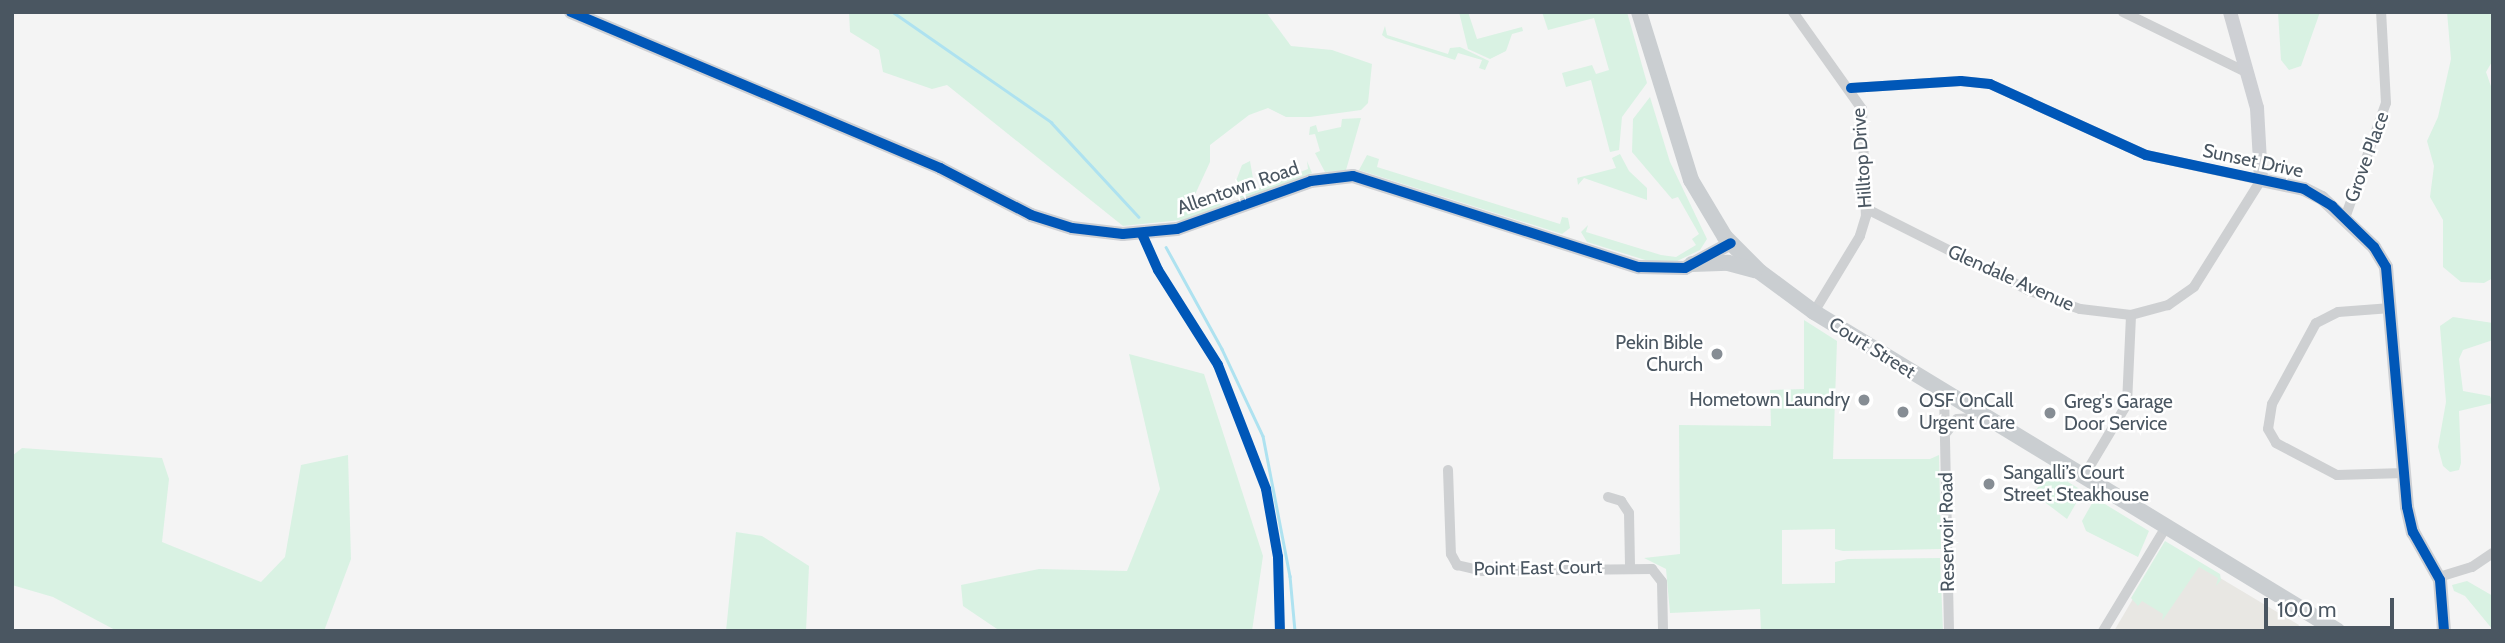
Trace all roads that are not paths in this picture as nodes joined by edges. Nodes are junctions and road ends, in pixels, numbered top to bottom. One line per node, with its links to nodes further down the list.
1 (571, 12): 13 (street, Allentown Road)
2 (1639, 12): 12 (main road, Court Street)
3 (1793, 12): 8 (street, Hilltop Drive)
4 (2123, 12): 7 (street)
5 (2230, 12): 7 (street)
6 (2381, 12): 11 (street, Grove Place)
7 (2248, 73): 9 (street)
8 (1851, 88): 9 (street, Sunset Drive); 10 (street, Hilltop Drive)
9 (2261, 180): 11 (street, Sunset Drive); 17 (street, Glendale Avenue)
10 (1867, 209): 16 (street, Hilltop Drive); 17 (street, Glendale Avenue)
11 (2345, 218): 15 (street, Sunset Drive)
12 (1731, 243): 13 (street, Allentown Road); 14 (main road, Court Street)
13 (1692, 264): 14 (main road)
14 (1760, 272): 16 (main road, Court Street)
15 (2391, 308): 22 (street, Sunset Drive); 22 (street)
16 (1814, 312): 18 (main road, Court Street)
17 (2131, 315): 23 (street)
18 (1944, 392): 19 (main road, Court Street); 20 (street, Reservoir Road)
19 (1988, 418): 20 (street); 23 (main road, Court Street)
20 (1945, 434): 31 (street, Reservoir Road)
21 (1448, 470): 27 (street, Point East Court)
22 (2404, 473): 29 (street, Sunset Drive)
23 (2084, 476): 25 (main road, Court Street)
24 (1608, 497): 27 (street)
25 (2166, 527): 28 (main road, Court Street); 32 (street)
26 (2493, 553): 29 (street)
27 (1630, 566): 30 (street, Point East Court)
28 (2236, 570): 33 (main road, Court Street); 34 (main road, Court Street)
29 (2439, 577): 35 (street, Sunset Drive)
30 (1663, 631)
31 (1949, 631)
32 (2103, 631)
33 (2322, 631)
34 (2338, 631)
35 (2444, 631)

